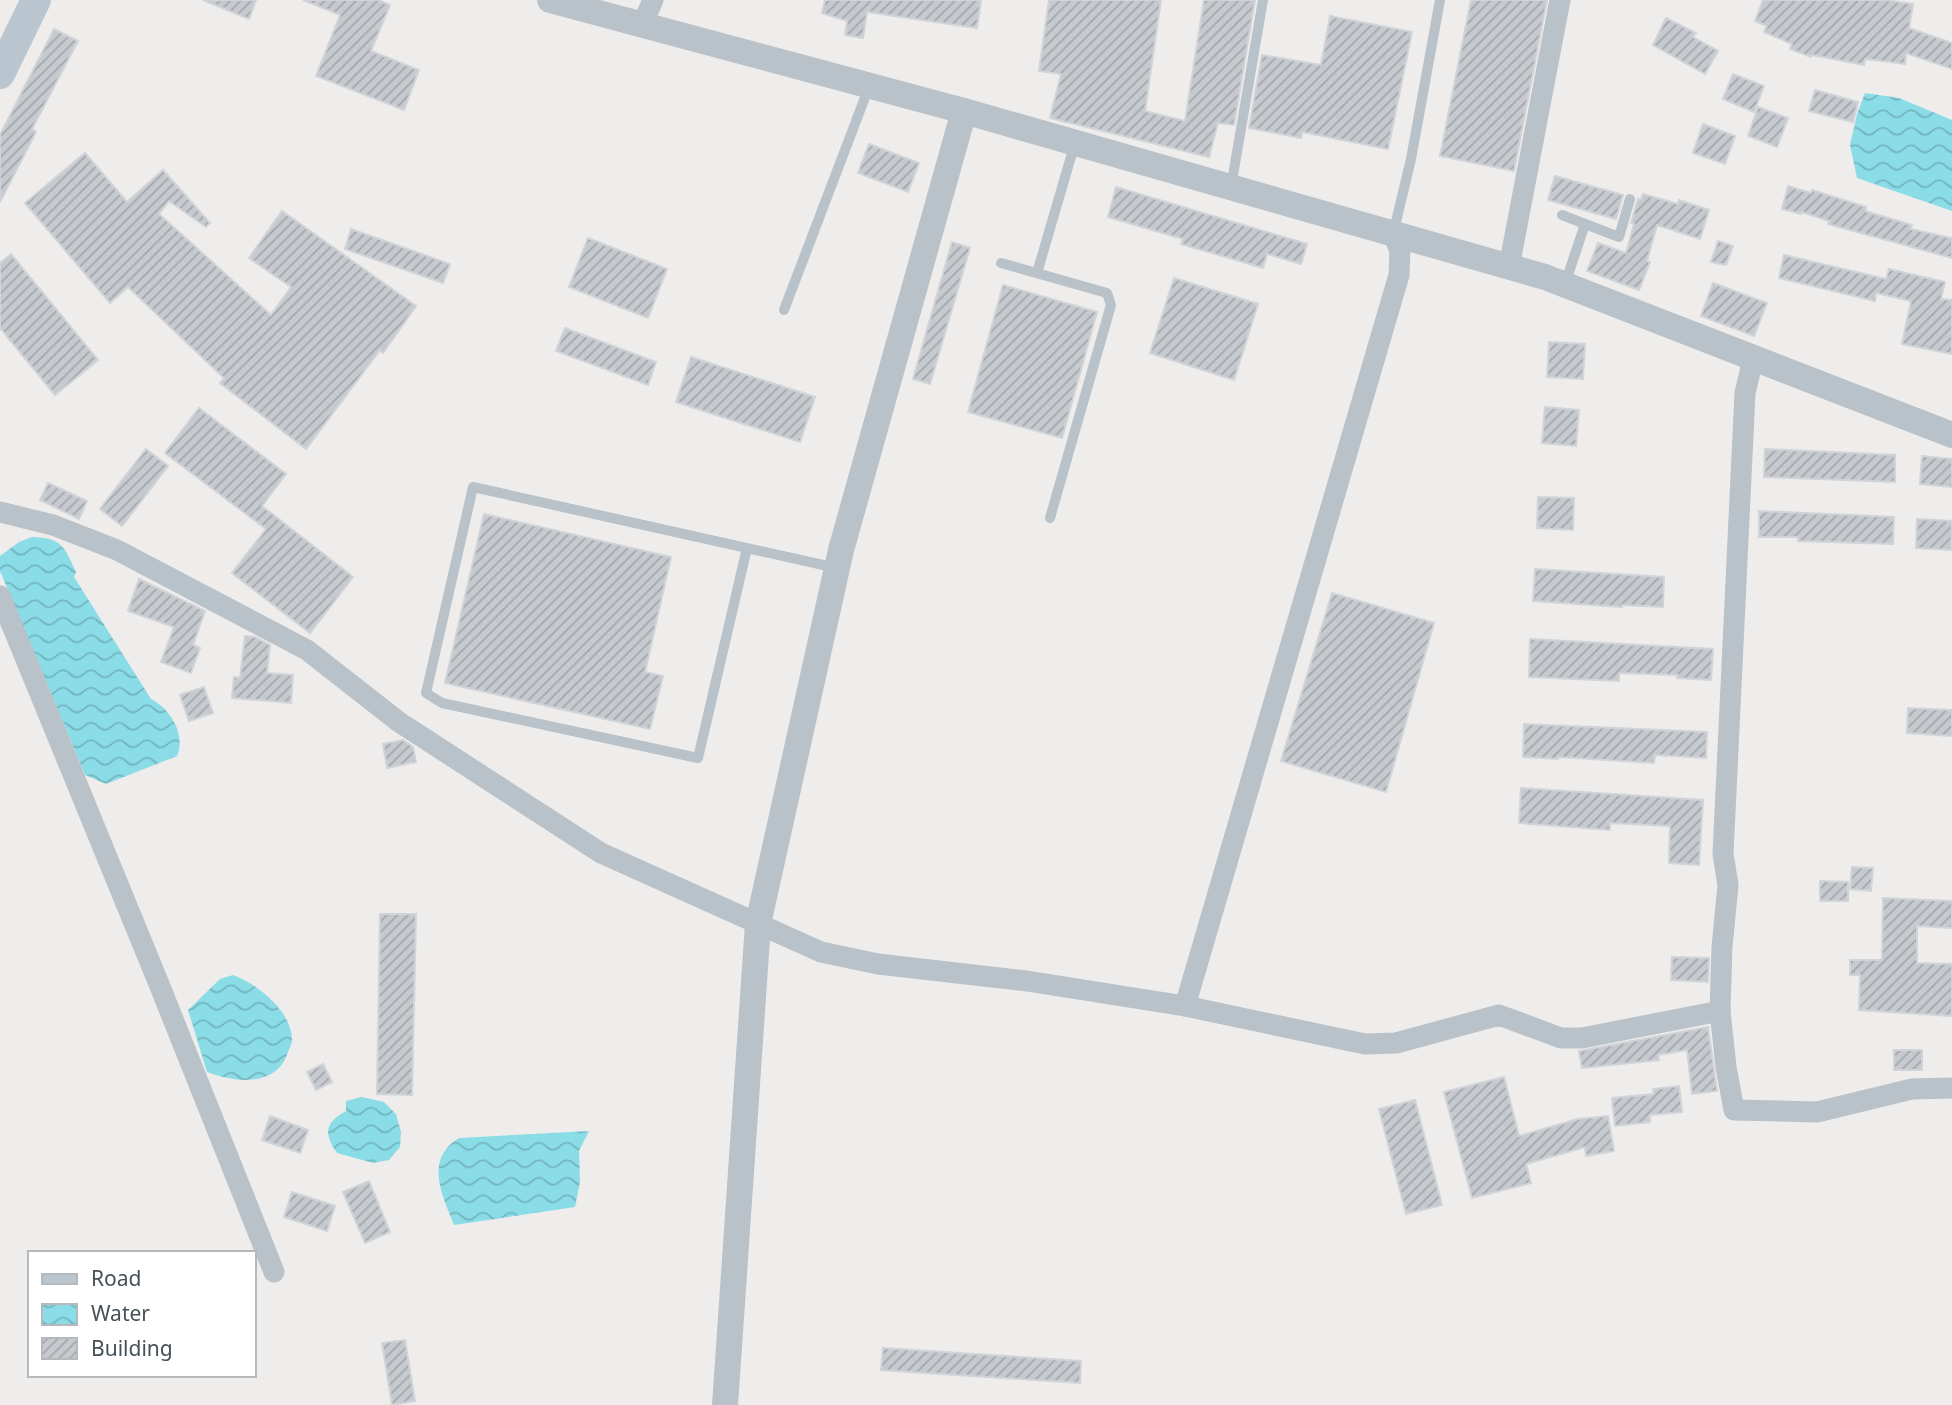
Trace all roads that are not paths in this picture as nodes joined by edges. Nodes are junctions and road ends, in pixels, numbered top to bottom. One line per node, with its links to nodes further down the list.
1 (36, 0): 8 (main road)
2 (550, 0): 7 (street)
3 (653, 0): 7 (street)
4 (1263, 0): 13 (lane)
5 (1440, 0): 17 (lane)
6 (1560, 0): 19 (street)
7 (642, 25): 10 (street)
8 (8, 42): 9 (main road)
9 (0, 74)
10 (869, 86): 11 (street); 22 (lane)
11 (964, 111): 12 (street); 28 (street)
12 (1075, 143): 13 (street); 20 (lane)
13 (1231, 187): 17 (street)
14 (1630, 199): 16 (lane)
15 (1562, 215): 16 (lane)
16 (1585, 224): 21 (lane)
17 (1394, 234): 19 (street); 31 (street)
18 (1001, 262): 20 (lane)
19 (1509, 267): 21 (street)
20 (1037, 273): 26 (lane)
21 (1565, 285): 23 (street)
22 (784, 310)
23 (1753, 359): 24 (street); 32 (street)
24 (1952, 435)
25 (0, 512): 30 (street)
26 (1050, 517)
27 (747, 548): 27 (lane); 28 (lane)
28 (836, 568): 30 (street)
29 (0, 596): 34 (street)
30 (758, 925): 31 (street); 35 (street)
31 (1185, 1006): 32 (street)
32 (1720, 1011): 33 (street)
33 (1952, 1088)
34 (274, 1272)
35 (726, 1405)

